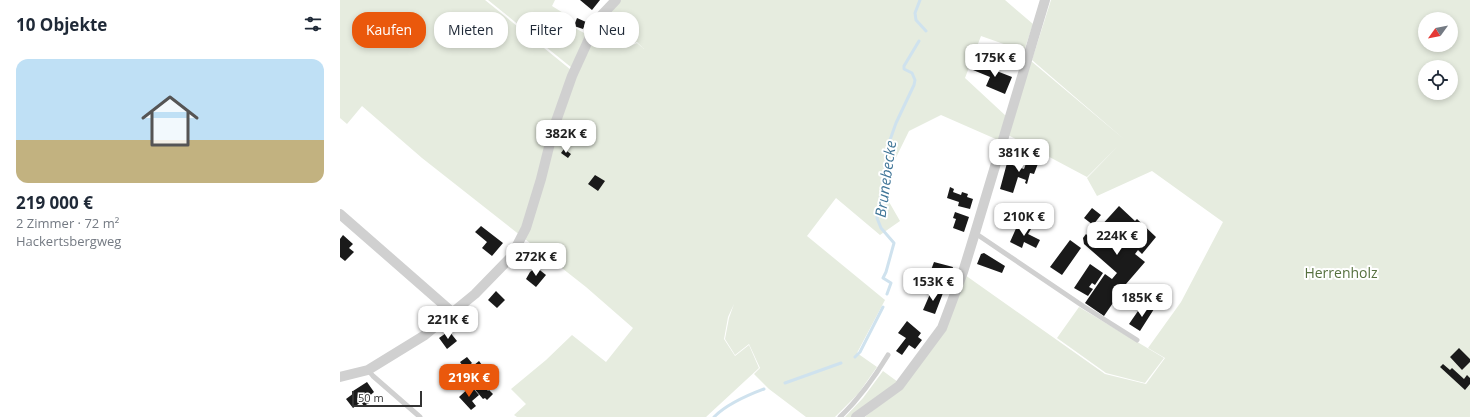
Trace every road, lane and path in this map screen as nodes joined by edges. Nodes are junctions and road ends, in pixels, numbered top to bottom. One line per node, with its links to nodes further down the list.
1 (616, 0): 5 (street)
2 (1045, 0): 4 (street)
3 (340, 214): 5 (street)
4 (975, 233): 6 (lane); 12 (street)
5 (452, 312): 8 (street)
6 (1137, 340)
7 (888, 355): 11 (lane)
8 (368, 370): 9 (street); 10 (lane)
9 (340, 377)
10 (420, 417)
11 (840, 417)
12 (856, 417)

